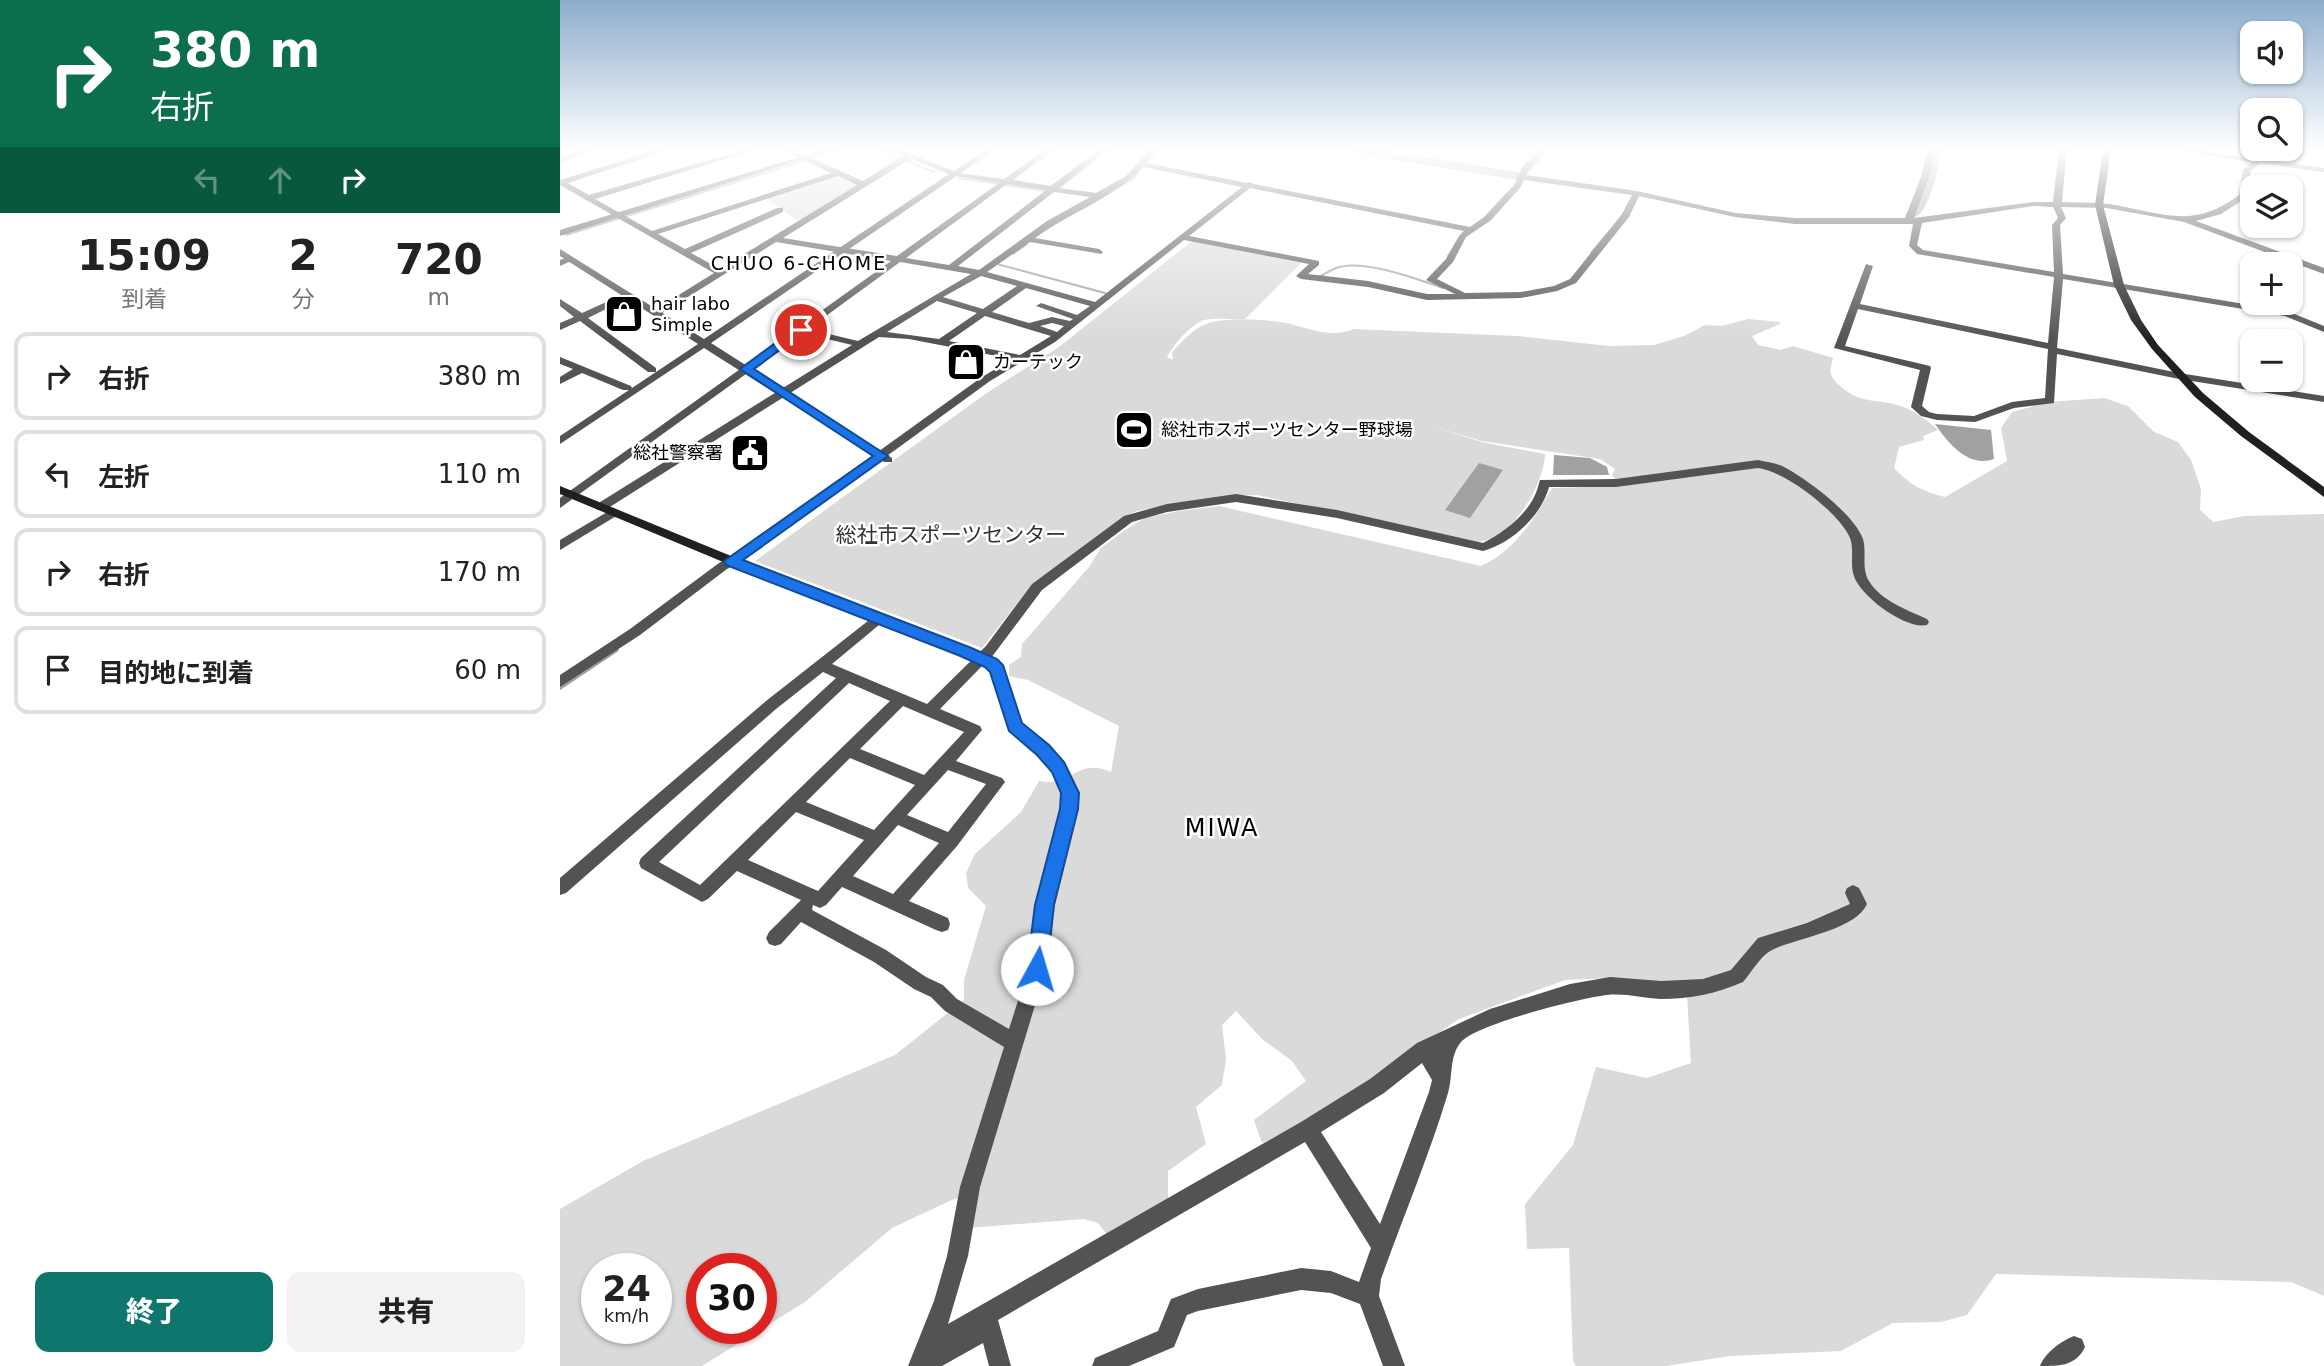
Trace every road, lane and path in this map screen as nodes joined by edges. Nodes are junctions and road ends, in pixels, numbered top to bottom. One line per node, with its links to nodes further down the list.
1 (615, 213): 22 (street)
2 (632, 213): 22 (street)
3 (717, 213): 28 (street)
4 (774, 213): 35 (street)
5 (784, 213): 25 (street)
6 (816, 213): 25 (street)
7 (893, 213): 32 (street)
8 (964, 213): 36 (street)
9 (1021, 213): 39 (street)
10 (1069, 213): 31 (street)
11 (1213, 213): 29 (street)
12 (1388, 213): 26 (street)
13 (1493, 213): 26 (street)
14 (1627, 213): 29 (street)
15 (1725, 213): 24 (street)
16 (1915, 213): 24 (street)
17 (1971, 213): 24 (street)
18 (2060, 213): 43 (street)
19 (2101, 213): 45 (main road)
20 (2144, 213): 23 (street)
21 (2217, 213): 23 (street)
22 (621, 216): 27 (street); 28 (street)
23 (2186, 220): 40 (street)
24 (1913, 221): 43 (street)
25 (799, 223): 30 (street)
26 (1471, 230): 46 (street)
27 (560, 233)
28 (651, 234): 35 (street)
29 (1182, 237): 50 (street)
30 (774, 239): 32 (street); 41 (street)
31 (1032, 239): 34 (street); 42 (street)
32 (838, 250): 36 (street); 63 (street)
33 (560, 252): 37 (street)
34 (1099, 252)
35 (684, 253): 41 (street)
36 (899, 260): 39 (street); 60 (street)
37 (565, 261): 47 (street)
38 (1869, 266): 52 (street)
39 (950, 268): 42 (street)
40 (2324, 271)
41 (720, 273): 53 (street)
42 (982, 273): 44 (street); 48 (street)
43 (2059, 274): 45 (street); 66 (street)
44 (1026, 285): 50 (street); 54 (street)
45 (2119, 285): 59 (street); 72 (main road)
46 (1461, 293)
47 (629, 295): 53 (street); 55 (street)
48 (937, 299): 54 (street); 61 (street)
49 (560, 302): 55 (street)
50 (1097, 305): 56 (street)
51 (1041, 306): 56 (street)
52 (1856, 306): 66 (street); 66 (street)
53 (656, 313): 63 (street)
54 (984, 313): 57 (street); 64 (street)
55 (581, 317): 58 (street); 71 (street)
56 (1076, 321): 57 (street); 62 (street)
57 (1030, 326): 62 (street)
58 (560, 327)
59 (2324, 329)
60 (801, 330): 65 (street); 70 (street)
61 (880, 334): 64 (street); 65 (street)
62 (1058, 335): 67 (street)
63 (702, 341): 70 (street); 71 (street); 78 (street)
64 (939, 343): 67 (street)
65 (862, 345): 75 (street)
66 (2053, 348): 72 (street)
67 (1022, 358): 79 (street)
68 (560, 360): 69 (street)
69 (581, 369): 73 (street); 74 (street)
70 (746, 369): 75 (street); 82 (street)
71 (652, 370): 74 (street)
72 (2179, 376): 76 (street); 81 (main road)
73 (560, 381)
74 (627, 387): 77 (street)
75 (784, 393): 79 (street); 84 (street)
76 (2324, 398)
77 (560, 433)
78 (560, 441)
79 (885, 458): 87 (street)
80 (560, 490): 82 (main road)
81 (2324, 493)
82 (573, 495): 83 (street); 84 (main road)
83 (560, 504)
84 (601, 507): 85 (main road)
85 (614, 512): 86 (street); 87 (main road)
86 (560, 546)
87 (732, 561): 88 (street); 93 (street)
88 (878, 620): 90 (street); 91 (street)
89 (1922, 622): 90 (street)
90 (981, 658): 95 (street); 113 (street)
91 (823, 666): 92 (street); 105 (street)
92 (846, 677): 94 (street); 103 (street)
93 (560, 682)
94 (901, 699): 95 (street); 96 (street)
95 (928, 712): 97 (street)
96 (849, 751): 98 (street); 99 (street)
97 (945, 763): 98 (street); 102 (street)
98 (927, 783): 100 (street)
99 (794, 804): 101 (street); 103 (street)
100 (896, 817): 101 (street); 102 (street)
101 (876, 838): 104 (street)
102 (951, 841): 108 (street)
103 (735, 862): 107 (street)
104 (840, 878): 107 (street); 108 (street)
105 (560, 888)
106 (1853, 892): 112 (street)
107 (813, 897): 109 (street)
108 (896, 903): 110 (street)
109 (800, 912): 111 (street); 113 (street)
110 (942, 923)
111 (775, 938)
112 (1455, 1035): 114 (street); 115 (street)
113 (1015, 1043): 120 (street)
114 (1424, 1050): 115 (street); 116 (street)
115 (1441, 1078): 117 (street)
116 (1308, 1129): 117 (street); 120 (street)
117 (1382, 1246): 118 (street)
118 (1368, 1296): 122 (street); 123 (street)
119 (2074, 1347): 124 (street)
120 (919, 1366): 121 (street)
121 (1000, 1366)
122 (1103, 1366)
123 (1394, 1366)
124 (2051, 1366)

